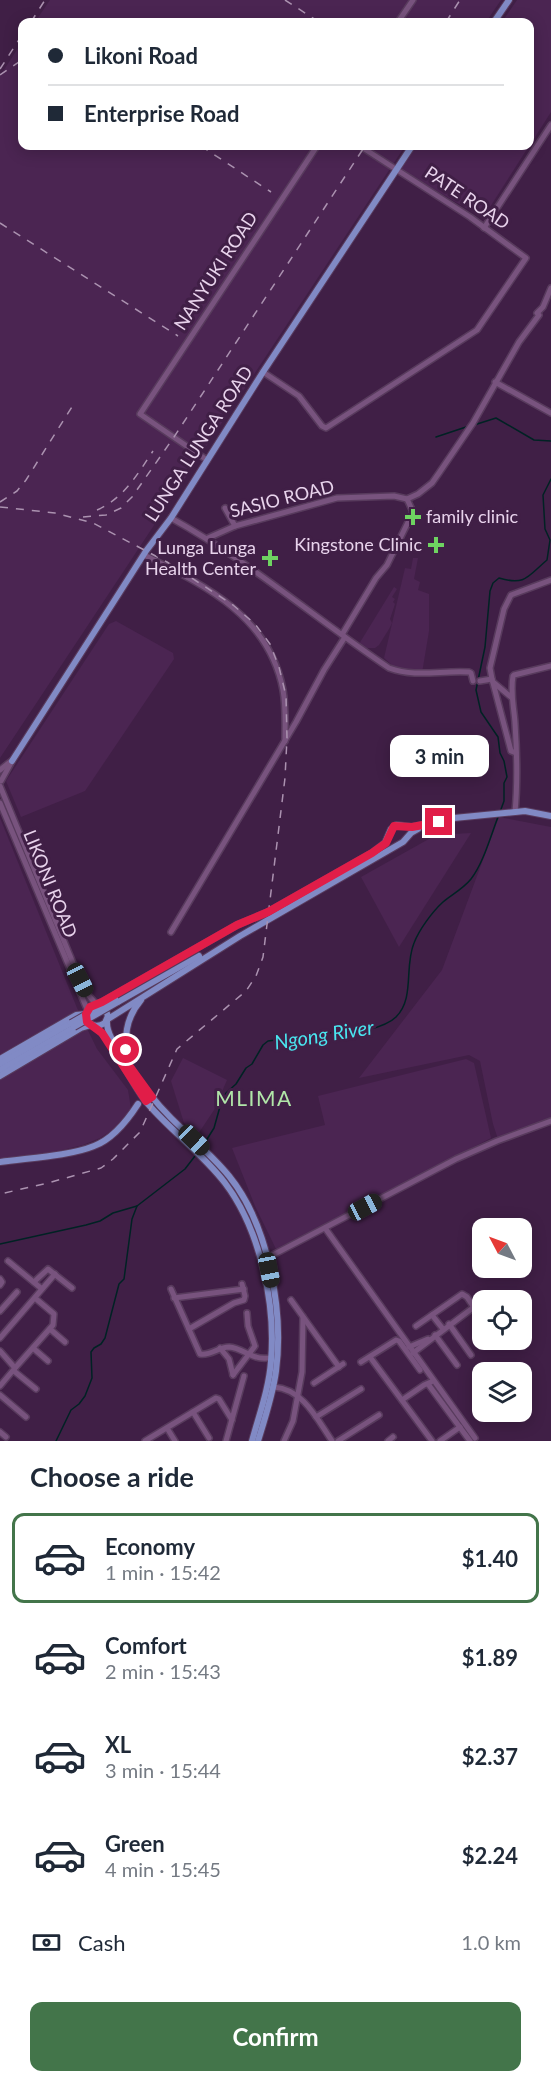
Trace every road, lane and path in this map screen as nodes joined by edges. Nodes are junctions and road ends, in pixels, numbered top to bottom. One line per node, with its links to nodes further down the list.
1 (412, 0): 3 (street)
2 (509, 0): 4 (main road)
3 (401, 18)
4 (497, 18)
5 (551, 125): 10 (street)
6 (314, 150): 15 (street, NANYUKI ROAD)
7 (366, 150): 9 (street, PATE ROAD)
8 (409, 150): 9 (main road, LUNGA LUNGA ROAD)
9 (396, 169): 10 (street, PATE ROAD); 12 (main road, LUNGA LUNGA ROAD)
10 (484, 228): 12 (street, PATE ROAD)
11 (551, 288): 13 (street)
12 (263, 372): 15 (main road, LUNGA LUNGA ROAD)
13 (495, 382): 14 (street); 16 (street)
14 (551, 413)
15 (207, 460): 18 (main road, LUNGA LUNGA ROAD)
16 (407, 499): 19 (street, SASIO ROAD); 23 (street)
17 (225, 508): 19 (street)
18 (171, 518): 20 (street); 21 (main road, LUNGA LUNGA ROAD)
19 (235, 526): 20 (street, SASIO ROAD)
20 (208, 538): 23 (street)
21 (144, 555): 29 (street); 31 (main road, LUNGA LUNGA ROAD)
22 (551, 580): 27 (street)
23 (343, 635): 25 (street); 29 (street)
24 (551, 666): 28 (street)
25 (473, 681)
26 (480, 681): 27 (street)
27 (492, 681): 28 (street); 30 (street)
28 (511, 697): 30 (street)
29 (285, 741): 43 (street)
30 (516, 753): 35 (street)
31 (12, 760): 32 (street, LUNGA LUNGA ROAD); 33 (street, LUNGA LUNGA ROAD)
32 (0, 770)
33 (0, 783): 46 (street)
34 (0, 803): 47 (street, LIKONI ROAD)
35 (515, 812): 36 (main road); 37 (main road)
36 (551, 816)
37 (424, 826): 38 (main road); 40 (main road)
38 (405, 827): 39 (main road); 40 (main road)
39 (390, 836): 41 (main road); 42 (main road)
40 (407, 837): 41 (main road)
41 (399, 843): 44 (main road)
42 (237, 925): 46 (main road); 53 (main road, bridge)
43 (171, 932)
44 (240, 936): 45 (main road); 55 (main road, bridge)
45 (147, 993): 48 (main road); 54 (main road)
46 (97, 1004): 47 (main road); 48 (main road)
47 (87, 1012): 49 (main road); 52 (main road)
48 (107, 1020): 49 (main road); 50 (main road)
49 (92, 1026): 51 (main road); 56 (main road)
50 (108, 1029): 51 (main road); 54 (main road)
51 (102, 1033): 58 (main road)
52 (0, 1059)
53 (0, 1064)
54 (128, 1064): 57 (main road)
55 (0, 1070)
56 (0, 1076)
57 (143, 1085): 58 (main road); 59 (main road)
58 (141, 1094): 60 (main road); 61 (main road)
59 (152, 1097): 60 (main road); 65 (main road)
60 (146, 1101): 61 (main road); 99 (main road)
61 (138, 1104): 63 (main road)
62 (551, 1121): 64 (street)
63 (0, 1162)
64 (325, 1228): 65 (street); 94 (street)
65 (267, 1258): 109 (main road)
66 (8, 1261): 69 (street)
67 (55, 1274): 69 (street); 71 (street); 72 (street)
68 (0, 1279): 70 (street)
69 (34, 1282): 72 (street)
70 (0, 1285)
71 (72, 1288)
72 (42, 1289): 75 (street)
73 (171, 1289): 76 (street)
74 (17, 1292): 80 (street)
75 (34, 1298): 86 (street); 90 (street)
76 (174, 1298): 87 (street); 87 (street)
77 (291, 1300): 83 (street)
78 (472, 1305): 82 (street)
79 (472, 1308): 84 (street)
80 (0, 1311)
81 (247, 1313): 95 (street)
82 (432, 1315): 85 (street); 88 (street)
83 (303, 1317): 107 (street); 113 (street)
84 (449, 1324): 88 (street); 96 (street)
85 (416, 1326)
86 (50, 1329): 91 (street); 92 (street)
87 (189, 1329): 93 (street)
88 (443, 1329): 89 (street)
89 (435, 1335): 94 (street); 102 (street)
90 (0, 1338)
91 (65, 1342)
92 (33, 1348): 100 (street); 103 (street)
93 (220, 1348): 95 (street); 95 (street)
94 (411, 1350): 106 (street)
95 (250, 1354): 99 (street)
96 (471, 1355)
97 (1, 1356): 103 (street)
98 (370, 1357): 101 (street); 104 (street); 115 (street)
99 (271, 1358): 131 (main road)
100 (48, 1361)
101 (361, 1362)
102 (457, 1365)
103 (15, 1369): 108 (street); 110 (street)
104 (420, 1370)
105 (244, 1376): 116 (street)
106 (429, 1381): 115 (street); 122 (street); 127 (street)
107 (314, 1383)
108 (0, 1386)
109 (274, 1387): 113 (street); 132 (main road)
110 (36, 1389)
111 (361, 1389): 120 (street)
112 (0, 1395): 119 (street)
113 (298, 1395): 120 (street); 133 (street)
114 (232, 1399): 116 (street)
115 (402, 1400): 136 (street)
116 (237, 1405): 121 (street)
117 (192, 1412): 121 (street); 123 (street); 126 (street)
118 (379, 1415): 135 (street)
119 (26, 1417)
120 (316, 1418): 134 (street)
121 (232, 1420): 130 (street)
122 (460, 1427): 127 (street); 137 (street)
123 (167, 1428): 128 (street); 129 (street)
124 (0, 1432): 125 (street)
125 (6, 1437)
126 (208, 1438)
127 (473, 1439)
128 (145, 1441)
129 (175, 1441)
130 (226, 1441)
131 (252, 1441)
132 (258, 1441)
133 (284, 1441)
134 (332, 1441)
135 (338, 1441)
136 (432, 1441)
137 (440, 1441)

